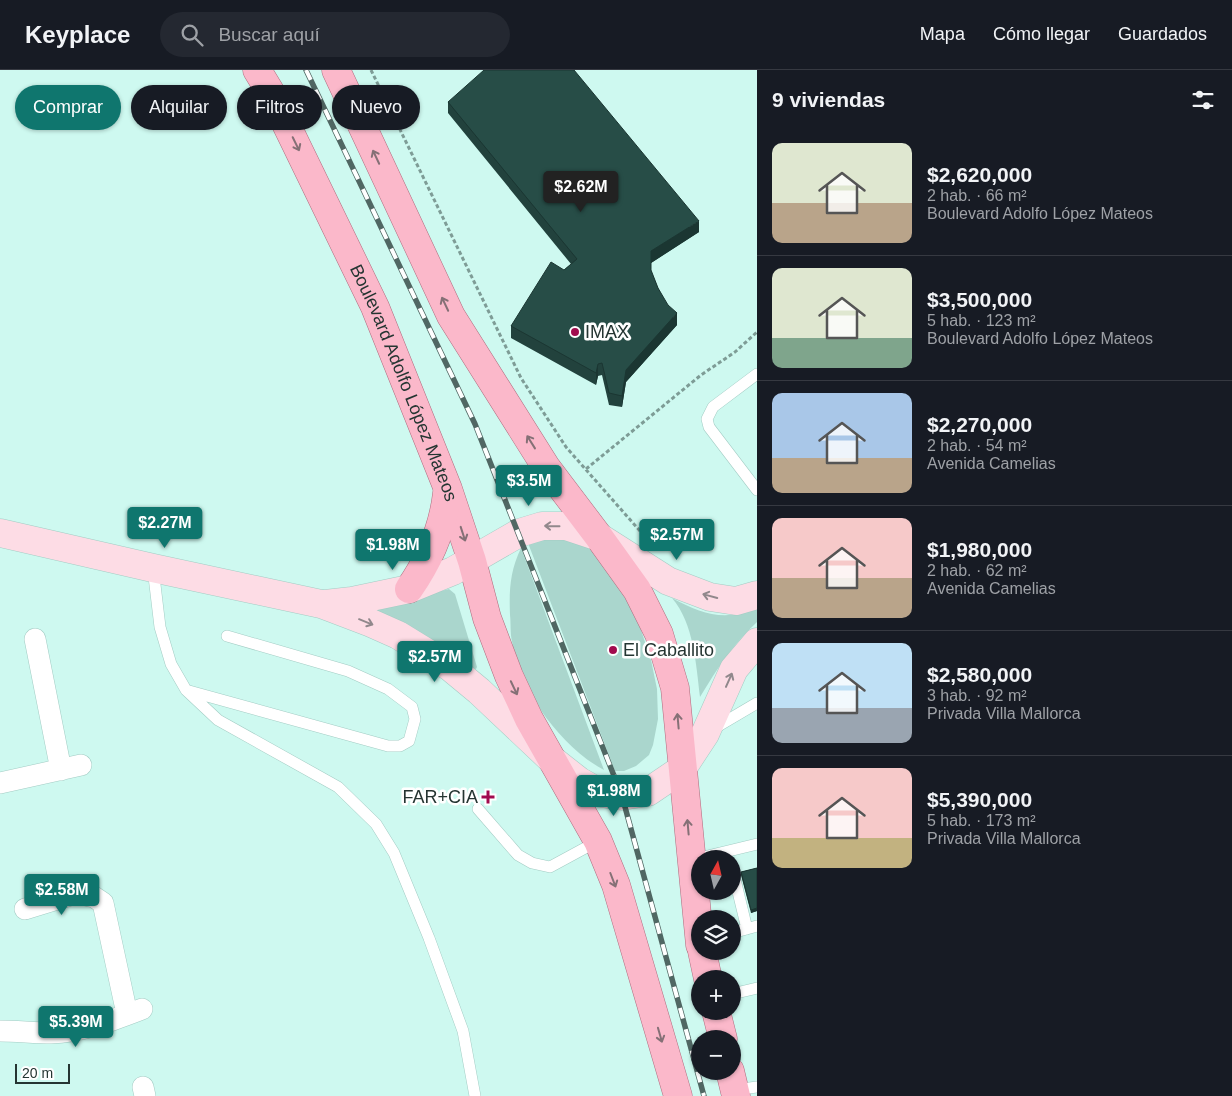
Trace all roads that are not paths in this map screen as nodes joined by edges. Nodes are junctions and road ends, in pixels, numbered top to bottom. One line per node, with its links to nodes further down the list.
1 (257, 70): 4 (main road, Boulevard Adolfo López Mateos, one-way to 4)
2 (336, 70): 7 (main road, one-way to 2)
3 (757, 374): 5 (lane)
4 (448, 489): 8 (main road, Boulevard Adolfo López Mateos, one-way to 8); 10 (main road)
5 (757, 490)
6 (0, 533): 9 (street)
7 (599, 537): 8 (street, one-way to 8); 11 (street, one-way to 7); 21 (main road, one-way to 7)
8 (472, 561): 10 (street); 19 (main road, Boulevard Adolfo López Mateos, one-way to 19)
9 (153, 568): 12 (street); 16 (lane)
10 (409, 589): 12 (street)
11 (757, 595)
12 (321, 604): 19 (street, one-way to 19)
13 (228, 636): 16 (lane)
14 (35, 639): 22 (street)
15 (757, 642): 18 (street, one-way to 15)
16 (186, 690): 35 (lane)
17 (757, 703): 18 (lane)
18 (705, 734): 21 (street)
19 (551, 759): 21 (street); 25 (main road, Boulevard Adolfo López Mateos)
20 (81, 765): 22 (street)
21 (682, 769): 28 (main road, one-way to 21)
22 (61, 770): 23 (street)
23 (0, 783)
24 (478, 809): 25 (lane)
25 (598, 841): 36 (main road, Boulevard Adolfo López Mateos, one-way to 36)
26 (757, 844): 27 (lane)
27 (741, 851)
28 (691, 860)
29 (741, 894): 31 (lane)
30 (25, 908): 34 (street)
31 (752, 928)
32 (757, 988): 33 (lane)
33 (741, 992)
34 (0, 1031)
35 (475, 1096)
36 (678, 1096)

